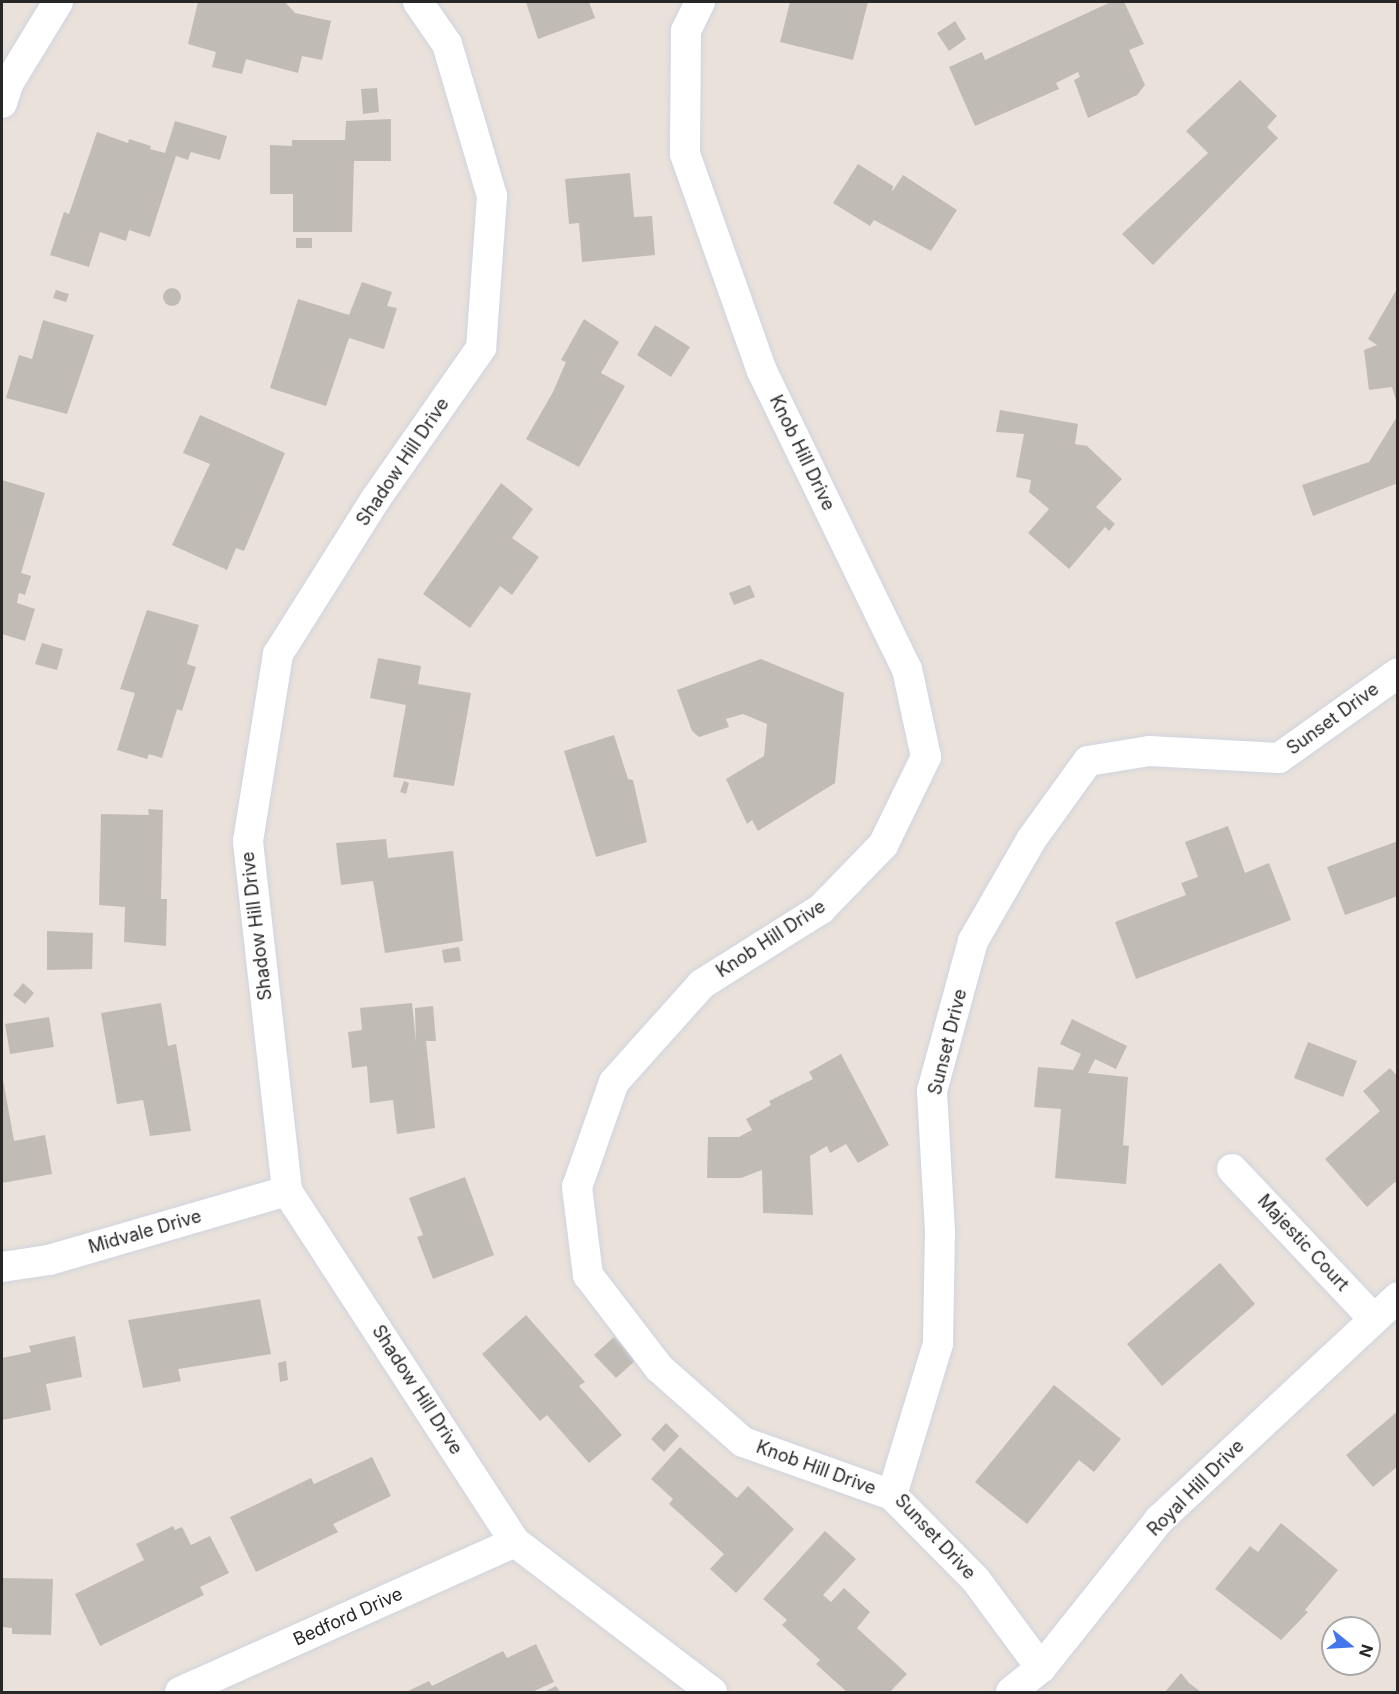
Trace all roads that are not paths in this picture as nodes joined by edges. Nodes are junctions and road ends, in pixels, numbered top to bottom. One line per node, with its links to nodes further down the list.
1 (58, 2): 4 (street)
2 (418, 2): 7 (street, Shadow Hill Drive)
3 (700, 2): 11 (street, Knob Hill Drive)
4 (2, 104)
5 (1398, 673): 11 (street, Sunset Drive)
6 (1232, 1169): 10 (street, Majestic Court)
7 (287, 1191): 8 (street, Midvale Drive); 12 (street, Shadow Hill Drive)
8 (2, 1267)
9 (1398, 1297): 10 (street, Royal Hill Drive)
10 (1373, 1318): 13 (street, Royal Hill Drive)
11 (892, 1495): 13 (street, Sunset Drive)
12 (515, 1542): 14 (street, Bedford Drive); 15 (street, Shadow Hill Drive)
13 (1041, 1668): 16 (street, Royal Hill Drive)
14 (180, 1692)
15 (712, 1692)
16 (1011, 1692)

